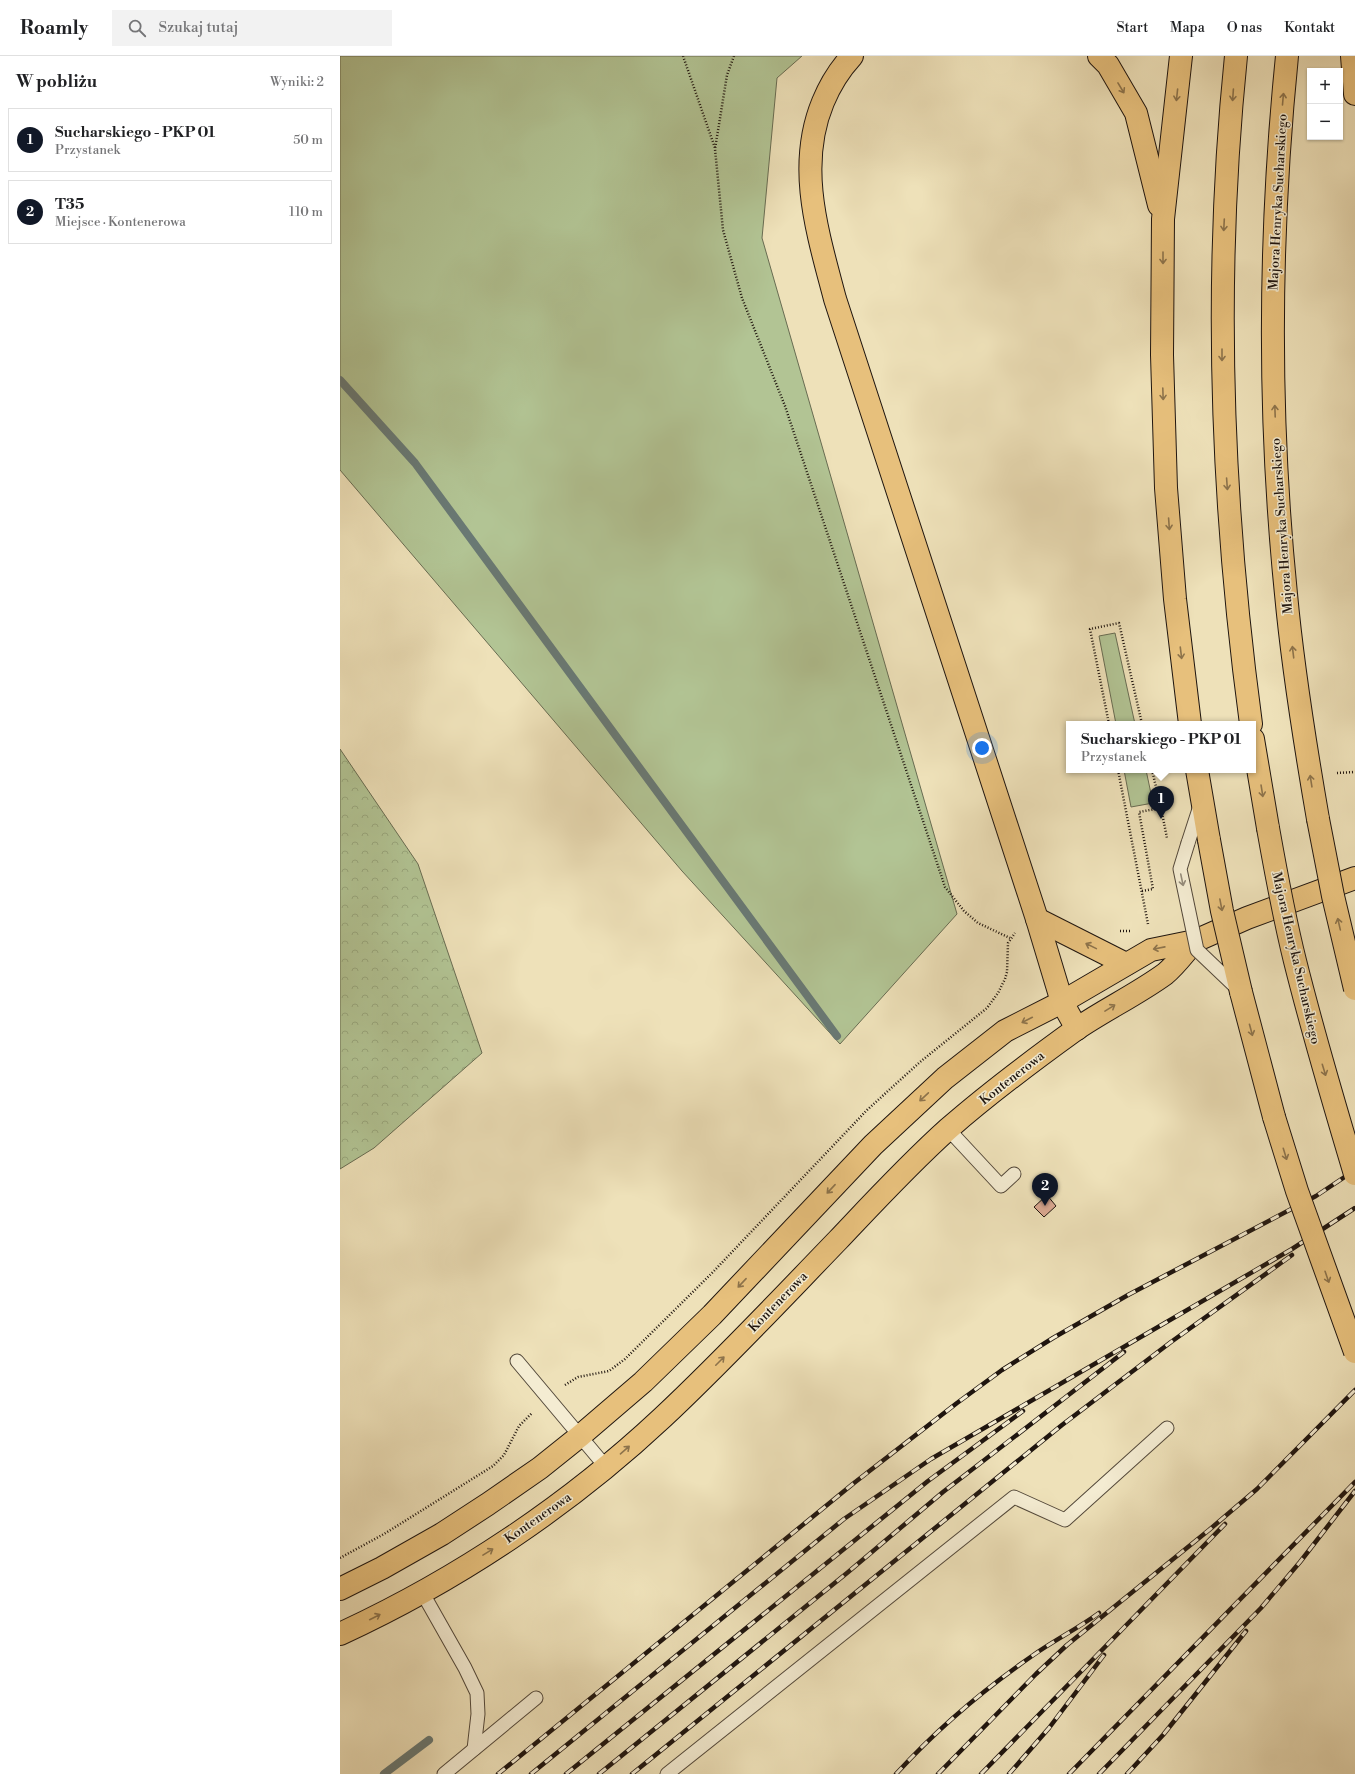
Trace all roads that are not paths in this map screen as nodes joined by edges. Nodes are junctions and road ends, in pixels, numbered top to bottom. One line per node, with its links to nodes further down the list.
1 (852, 56): 15 (main road)
2 (1099, 56): 8 (main road, one-way to 8)
3 (1181, 56): 8 (main road, one-way to 8)
4 (1236, 56): 10 (main road, one-way to 10)
5 (1287, 56): 18 (main road, Majora Henryka Sucharskiego, one-way to 5, bridge)
6 (1352, 56): 7 (main road)
7 (1355, 94)
8 (1163, 219): 9 (main road, one-way to 9)
9 (1190, 721)
10 (1251, 721)
11 (1256, 757): 24 (main road, Majora Henryka Sucharskiego, one-way to 24, bridge)
12 (1198, 773): 13 (main road)
13 (1198, 841): 19 (main road, one-way to 19, bridge); 19 (lane, one-way to 19, bridge)
14 (1355, 878): 16 (main road, Kontenerowa)
15 (1036, 919): 17 (main road, one-way to 15); 20 (main road)
16 (1195, 941): 17 (main road, Kontenerowa, one-way to 17); 21 (main road, Kontenerowa, one-way to 16)
17 (1126, 964): 20 (main road, Kontenerowa)
18 (1355, 989)
19 (1241, 992): 25 (main road, one-way to 25, bridge)
20 (1062, 1002): 21 (main road); 28 (main road, Kontenerowa, one-way to 28)
21 (1077, 1029): 22 (main road, Kontenerowa)
22 (948, 1129): 23 (lane); 29 (main road, Kontenerowa, one-way to 22)
23 (1014, 1174)
24 (1355, 1174)
25 (1355, 1352)
26 (517, 1361): 28 (lane)
27 (1167, 1428): 36 (lane)
28 (580, 1436): 29 (lane); 30 (main road, Kontenerowa)
29 (606, 1467): 31 (main road, Kontenerowa, one-way to 29)
30 (340, 1590)
31 (422, 1592): 32 (main road, Kontenerowa, one-way to 31); 34 (lane)
32 (340, 1634)
33 (536, 1698): 34 (lane)
34 (474, 1749): 35 (lane)
35 (444, 1774)
36 (667, 1774)

